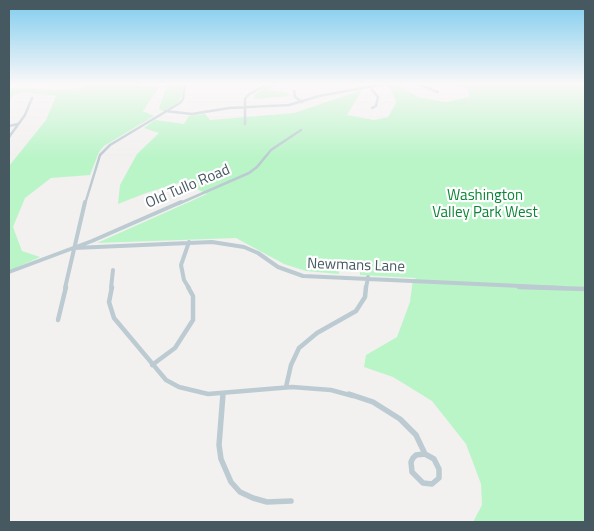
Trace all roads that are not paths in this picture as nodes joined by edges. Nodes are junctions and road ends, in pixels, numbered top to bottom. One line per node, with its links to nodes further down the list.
1 (245, 107): 7 (street)
2 (29, 108): 6 (street)
3 (170, 108): 5 (street)
4 (239, 108): 5 (street)
5 (165, 111): 12 (street)
6 (18, 124): 8 (street); 10 (street)
7 (245, 124)
8 (9, 126)
9 (301, 130): 12 (street, Old Tullo Road)
10 (9, 137)
11 (188, 242): 12 (street, Newmans Lane); 15 (street, Newmans Lane); 18 (street)
12 (74, 248): 14 (street, Newmans Lane); 17 (street)
13 (113, 270): 18 (street)
14 (9, 272)
15 (368, 277): 16 (street, Newmans Lane); 19 (street)
16 (585, 289)
17 (58, 320)
18 (152, 365): 20 (street)
19 (286, 387): 20 (street); 21 (street)
20 (223, 394): 22 (street)
21 (425, 454): 21 (street)
22 (291, 501)

